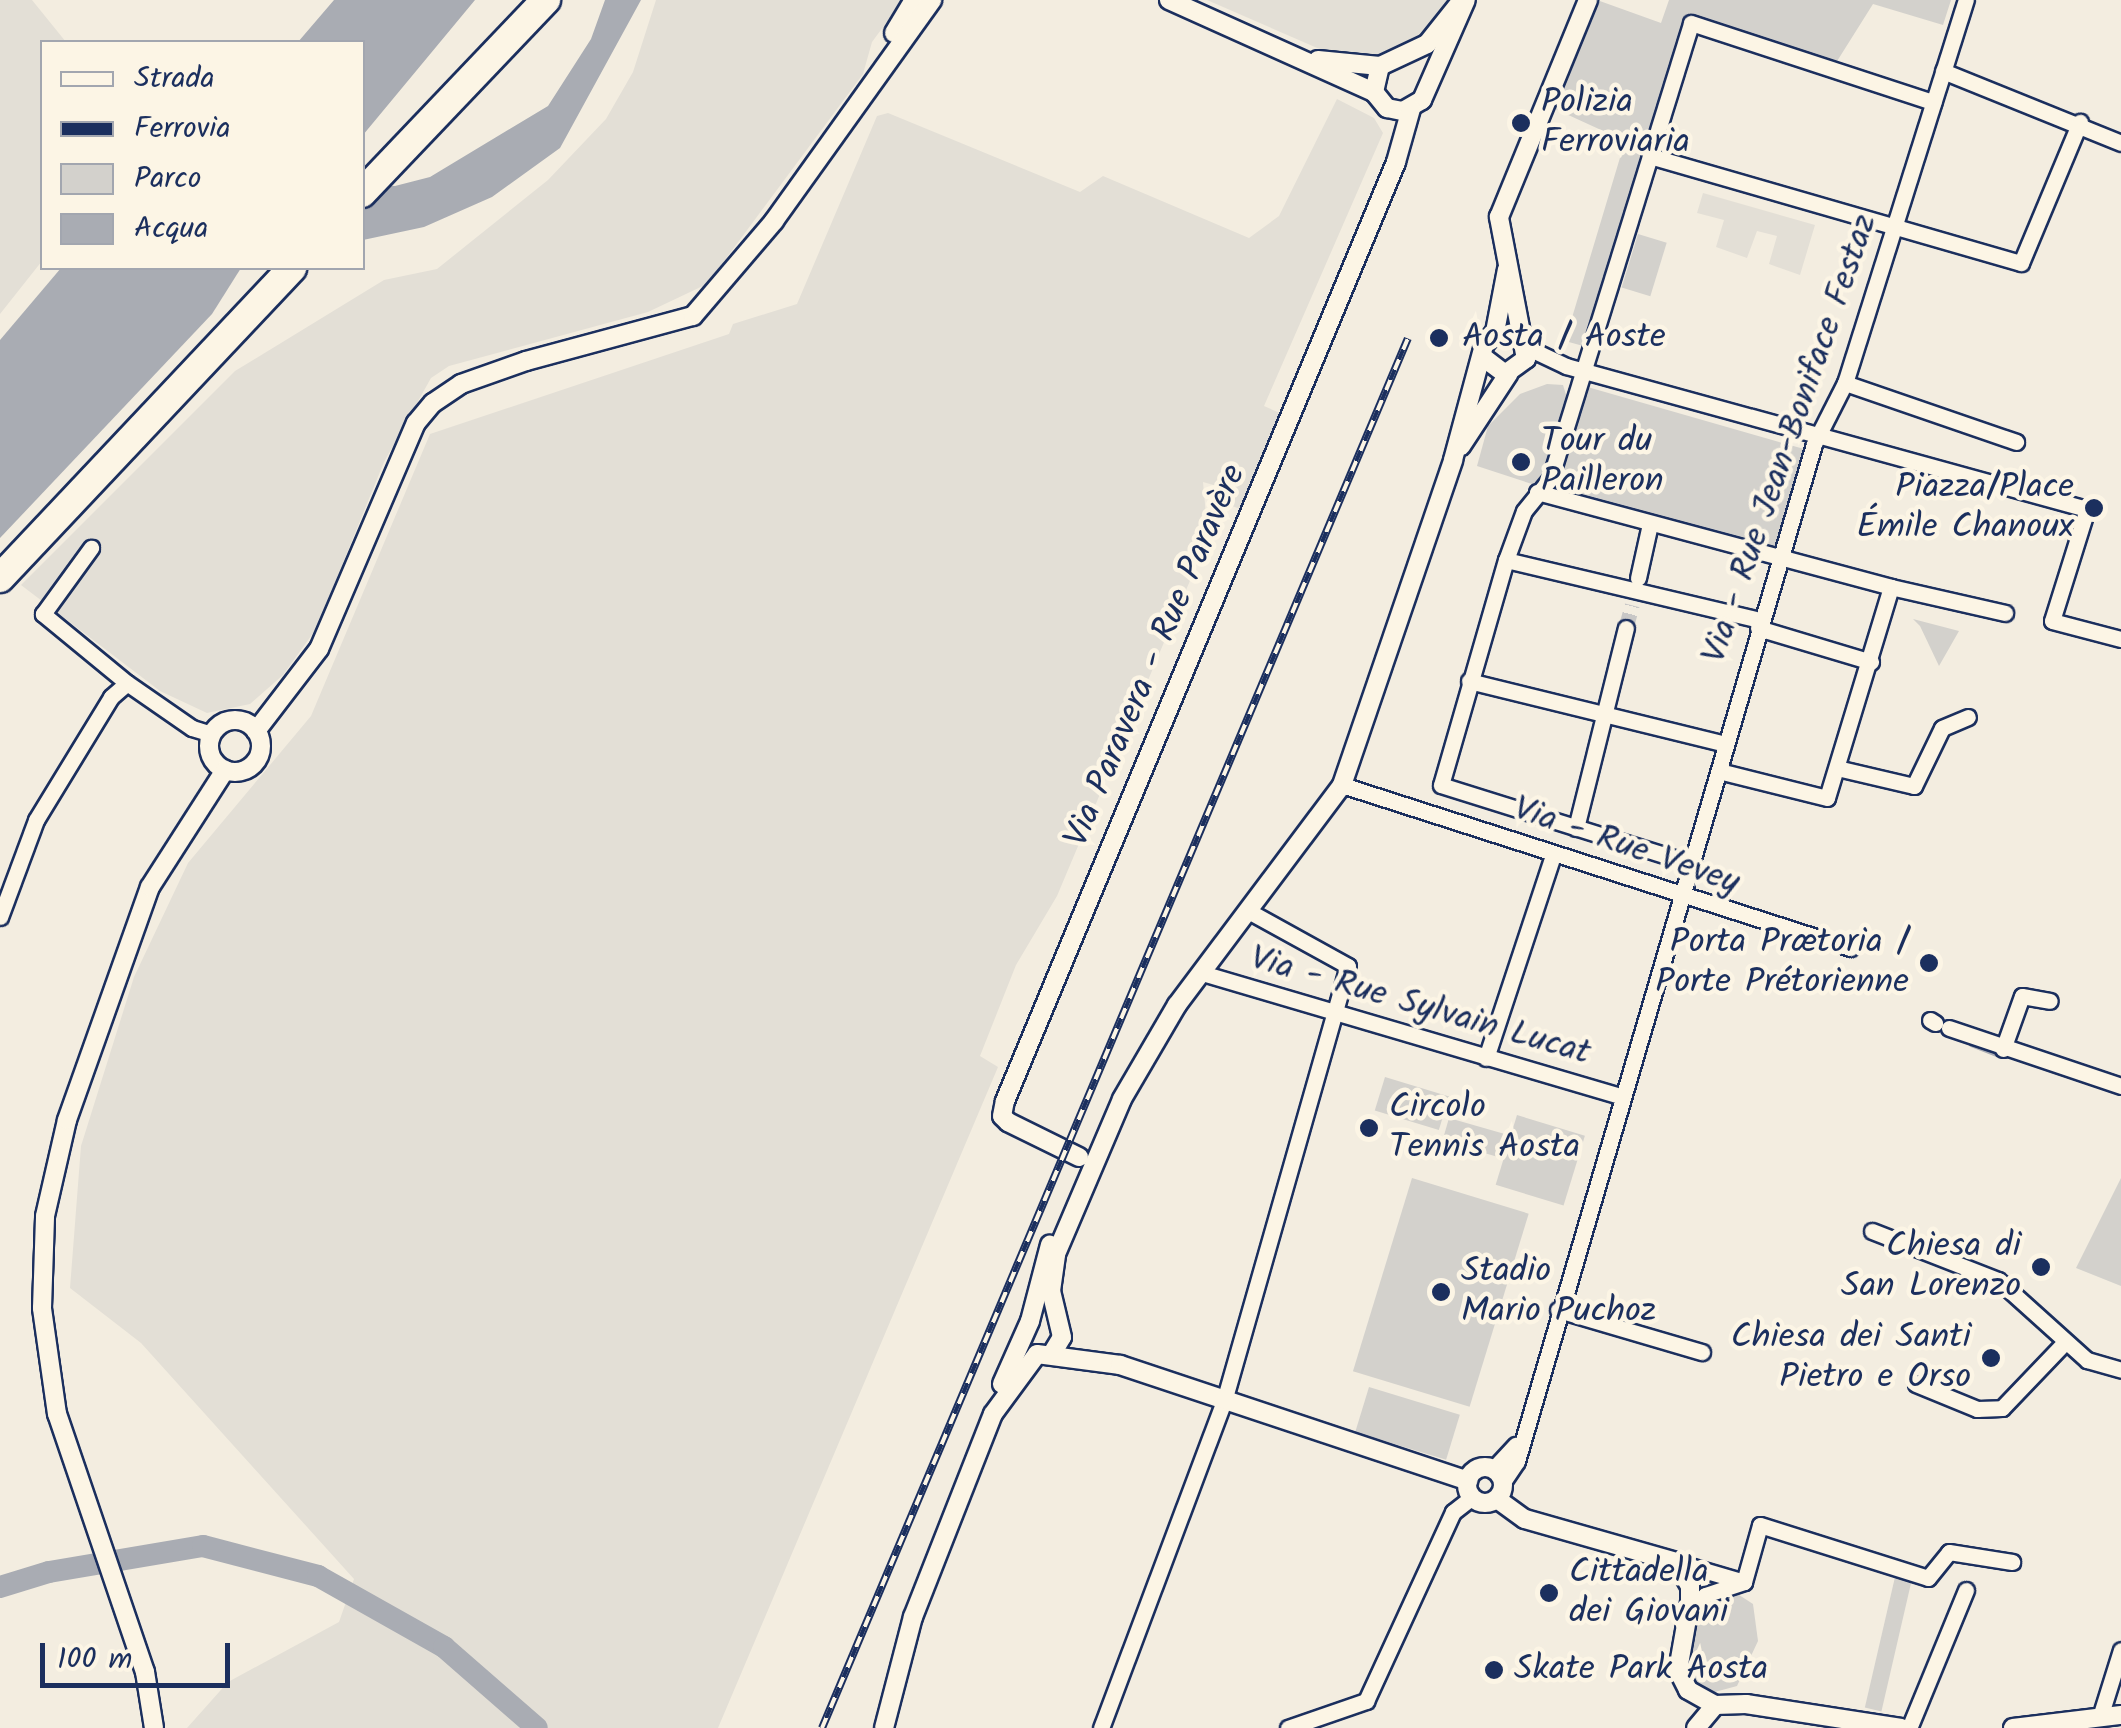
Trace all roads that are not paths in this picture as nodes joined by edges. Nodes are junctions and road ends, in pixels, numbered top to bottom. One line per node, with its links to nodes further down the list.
1 (522, 0): 23 (highway)
2 (546, 0): 24 (highway)
3 (914, 0): 12 (street)
4 (932, 0): 12 (street)
5 (1169, 0): 9 (street)
6 (1464, 0): 10 (street); 14 (street)
7 (1588, 0): 26 (street)
8 (1966, 0): 13 (street, Via - Rue Jean-Boniface Festaz)
9 (1302, 56): 11 (street); 15 (street)
10 (1403, 58): 11 (street); 14 (street)
11 (1380, 66): 15 (street)
12 (880, 70): 58 (street)
13 (1942, 71): 16 (street, Via - Rue Jean-Boniface Festaz); 19 (street)
14 (1426, 87): 18 (street)
15 (1374, 92): 17 (street)
16 (1932, 102): 22 (street); 25 (street, Via - Rue Jean-Boniface Festaz)
17 (1387, 108): 18 (street); 20 (street)
18 (1411, 108): 20 (street, Via Paravera - Rue Paravère)
19 (2080, 122): 21 (street); 25 (street)
20 (1400, 139): 81 (street, Via Paravera - Rue Paravère)
21 (2121, 143)
22 (1650, 156): 25 (street); 35 (street)
23 (365, 167)
24 (365, 191)
25 (1893, 230): 36 (street, Via - Rue Jean-Boniface Festaz)
26 (1507, 269): 29 (street); 30 (street)
27 (268, 270): 31 (highway)
28 (290, 270): 31 (highway)
29 (1494, 332): 30 (street); 32 (street)
30 (1523, 341): 33 (street); 34 (street)
31 (199, 355): 43 (highway); 46 (highway)
32 (1484, 358): 34 (street); 39 (street)
33 (1558, 364): 34 (street); 35 (street)
34 (1514, 371): 39 (street)
35 (1585, 371): 37 (street); 40 (street)
36 (1844, 383): 37 (street, Via - Rue Jean-Boniface Festaz); 38 (street)
37 (1816, 436): 45 (street, Via - Rue Jean-Boniface Festaz); 52 (street)
38 (2016, 442)
39 (1453, 460): 64 (street)
40 (1537, 492): 41 (street); 44 (street)
41 (1650, 524): 45 (street); 48 (street)
42 (90, 548): 55 (street)
43 (0, 554)
44 (1506, 560): 48 (street); 54 (street)
45 (1778, 561): 47 (street); 50 (street, Via - Rue Jean-Boniface Festaz)
46 (0, 578)
47 (1891, 587): 49 (street); 53 (street)
48 (1636, 591): 50 (street)
49 (2005, 612)
50 (1759, 624): 53 (street); 60 (street, Via - Rue Jean-Boniface Festaz)
51 (1626, 631): 56 (street)
52 (2116, 637)
53 (1871, 662): 61 (street)
54 (1469, 681): 56 (street); 65 (street)
55 (127, 683): 59 (street); 70 (street)
56 (1602, 712): 60 (street); 65 (street)
57 (1968, 717): 61 (street)
58 (256, 731): 59 (street); 62 (street)
59 (212, 734): 62 (street)
60 (1722, 743): 63 (street, Via - Rue Jean-Boniface Festaz)
61 (1836, 768): 63 (street)
62 (225, 770): 108 (street)
63 (1719, 771): 67 (street, Via - Rue Jean-Boniface Festaz)
64 (1342, 785): 66 (street, Via - Rue Vevey); 69 (street)
65 (1576, 828): 67 (street)
66 (1553, 854): 68 (street, Via - Rue Vevey); 77 (street)
67 (1692, 864): 68 (street, Via - Rue Jean-Boniface Festaz)
68 (1682, 899): 71 (street, Via - Rue Vevey); 79 (street, Via - Rue Jean-Boniface Festaz)
69 (1252, 913): 72 (street); 74 (street)
70 (0, 916)
71 (1850, 948)
72 (1202, 974): 74 (street, Via - Rue Sylvain Lucat); 80 (street)
73 (2050, 1001): 76 (street)
74 (1335, 1012): 77 (street, Via - Rue Sylvain Lucat); 93 (street)
75 (1938, 1024): 76 (street)
76 (2003, 1049): 78 (street)
77 (1486, 1058): 79 (street, Via - Rue Sylvain Lucat)
78 (2121, 1086)
79 (1622, 1097): 84 (street, Via - Rue Jean-Boniface Festaz)
80 (1122, 1099): 81 (street); 83 (street)
81 (1082, 1163): 83 (street); 86 (street)
82 (1872, 1231): 87 (street)
83 (1052, 1270): 85 (street)
84 (1558, 1310): 88 (street); 95 (street, Via - Rue Jean-Boniface Festaz)
85 (1059, 1326): 86 (street); 89 (street); 90 (street)
86 (1027, 1328): 89 (street); 94 (street)
87 (2066, 1342): 91 (street); 92 (street)
88 (1702, 1352)
89 (1045, 1353): 90 (street); 94 (street)
90 (1120, 1366): 93 (street)
91 (2121, 1370)
92 (1916, 1384)
93 (1224, 1402): 96 (street); 110 (street)
94 (993, 1414): 109 (street)
95 (1497, 1483): 96 (street); 96 (street); 97 (street)
96 (1470, 1489): 111 (street)
97 (1676, 1562): 99 (street); 101 (street)
98 (2012, 1562): 99 (street)
99 (1744, 1582): 101 (street)
100 (1966, 1590): 107 (street)
101 (1686, 1622): 103 (street)
102 (2121, 1650): 105 (street)
103 (1719, 1705): 106 (street); 107 (street)
104 (2121, 1715): 105 (street)
105 (2100, 1717): 112 (street)
106 (1697, 1727)
107 (1907, 1727)
108 (154, 1728)
109 (884, 1728)
110 (1100, 1728)
111 (1288, 1728)
112 (2013, 1728)

